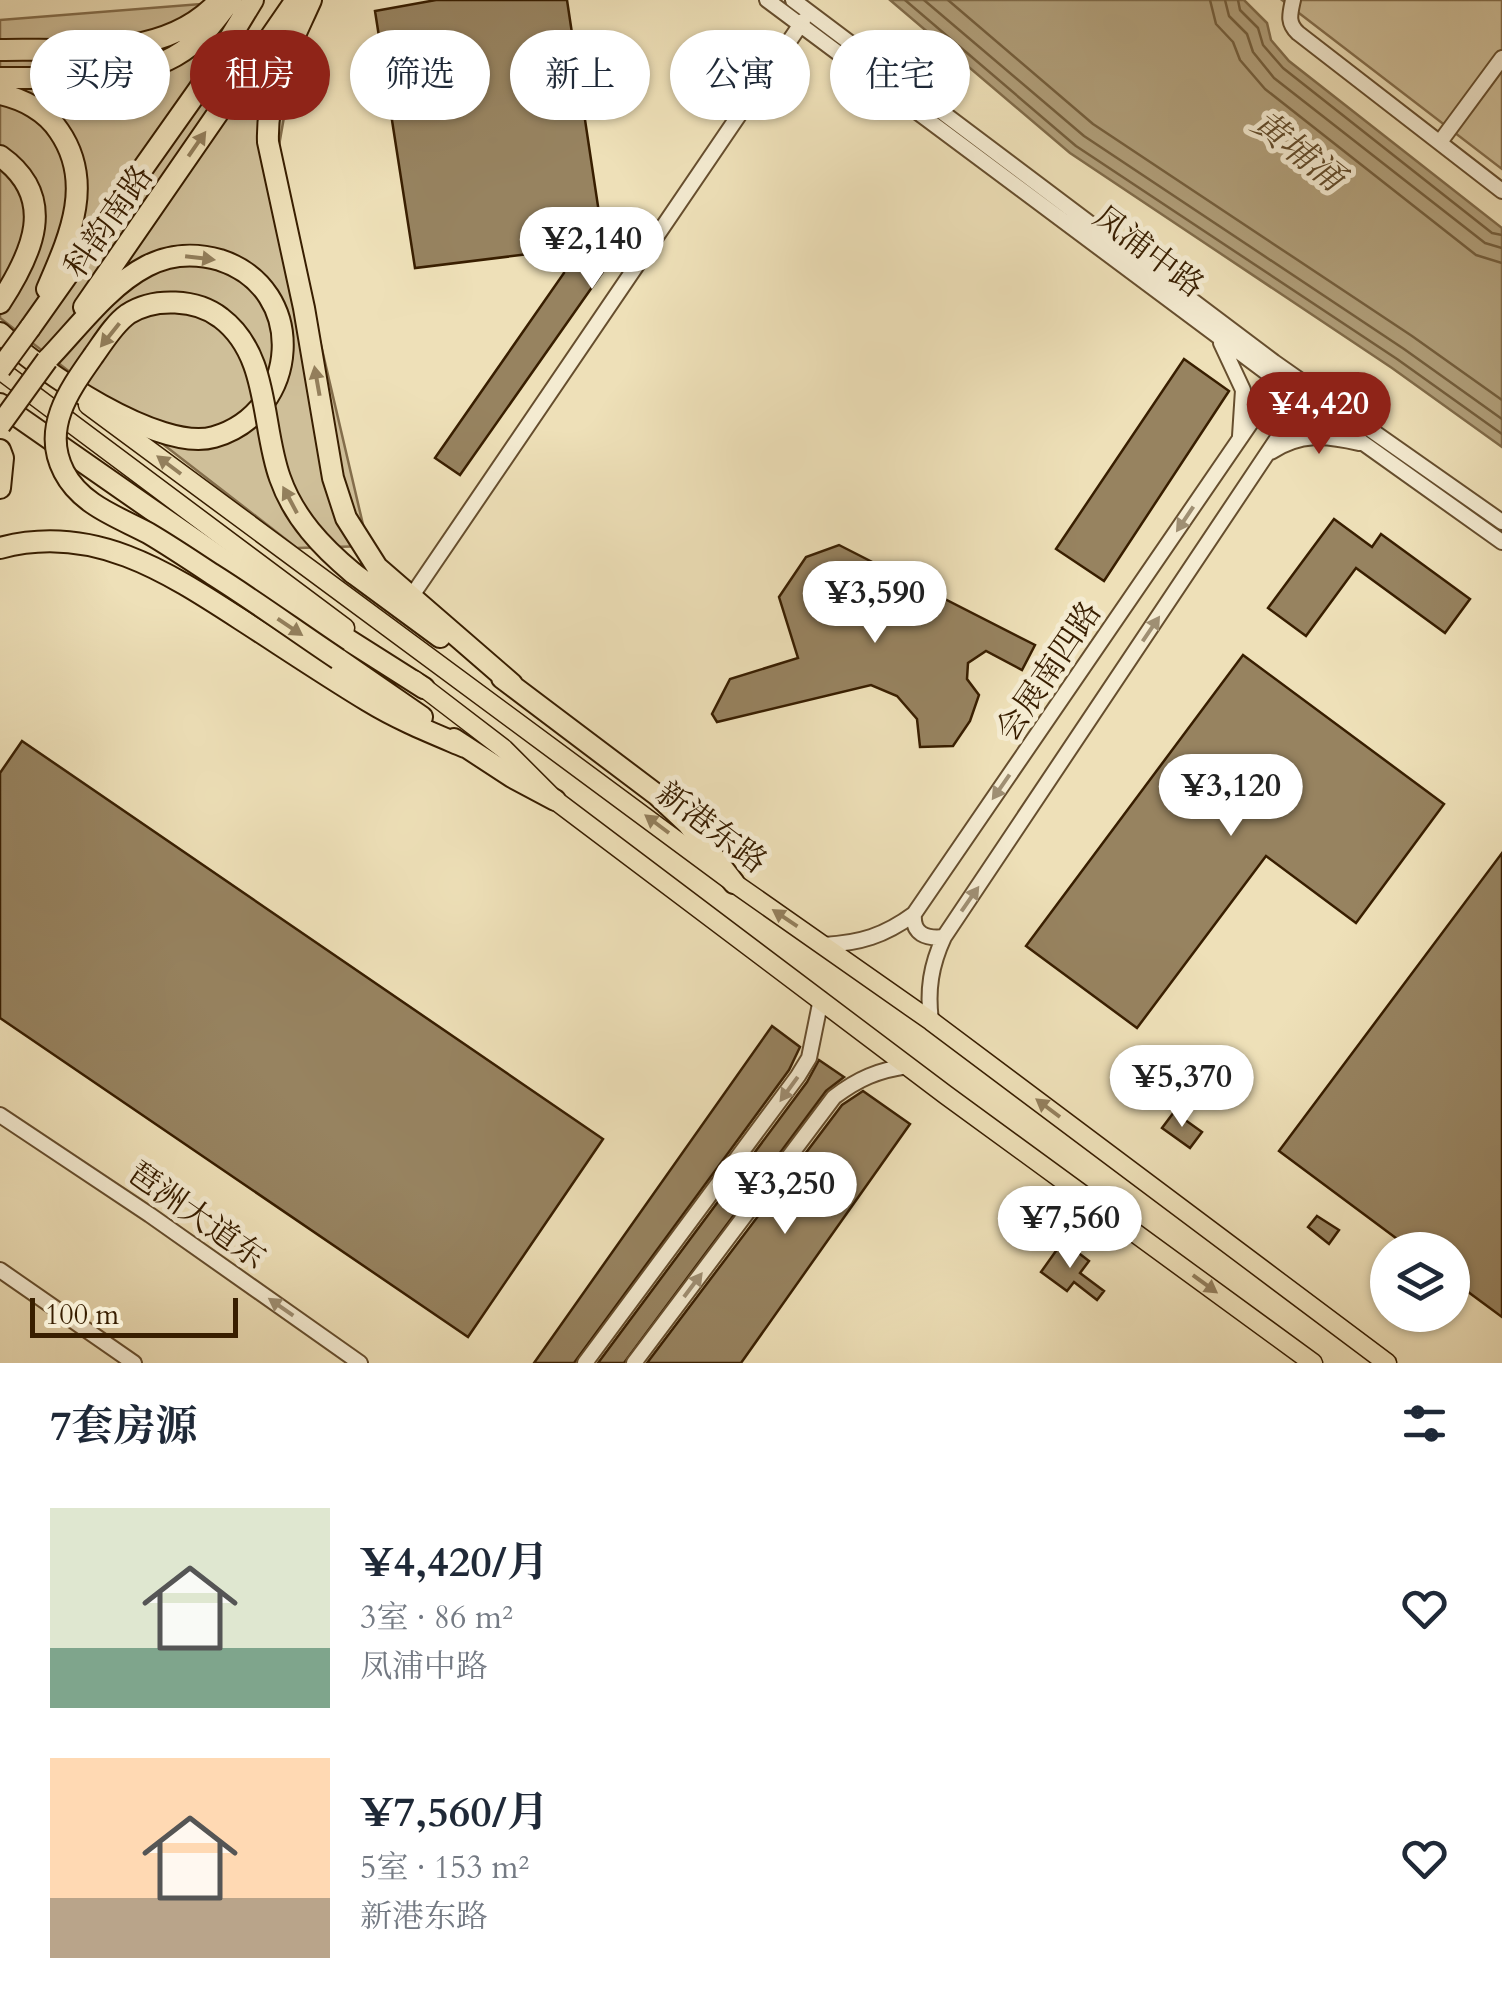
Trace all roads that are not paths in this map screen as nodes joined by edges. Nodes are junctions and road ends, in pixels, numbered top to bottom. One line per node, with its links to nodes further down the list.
1 (221, 0): 11 (highway)
2 (232, 0): 13 (highway)
3 (253, 0): 18 (highway, 科韵南路)
4 (296, 0): 20 (highway, 科韵南路, one-way to 4)
5 (311, 0): 38 (highway, one-way to 5)
6 (767, 0): 10 (street, 凤浦中路)
7 (794, 0): 9 (street, 凤浦中路)
8 (1293, 0): 15 (street)
9 (809, 12): 10 (street); 24 (street, 凤浦中路)
10 (800, 26): 21 (street, 凤浦中路); 38 (street)
11 (0, 50)
12 (1502, 58): 15 (street)
13 (0, 78)
14 (0, 94): 18 (highway)
15 (1440, 142): 17 (street)
16 (0, 156): 19 (highway)
17 (1502, 191)
18 (53, 288): 25 (highway, 科韵南路, bridge)
19 (0, 302)
20 (86, 314): 23 (highway); 23 (highway, one-way to 23)
21 (1216, 334): 26 (street, 凤浦中路); 30 (street)
22 (0, 336): 23 (highway)
23 (36, 358): 29 (highway, bridge); 43 (main road, 新港东路, one-way to 23)
24 (1274, 362): 26 (street); 27 (street, 凤浦中路)
25 (0, 370): 40 (main road)
26 (1291, 390): 27 (street); 30 (street, 会展南四路); 31 (street, 凤浦中路); 33 (street, 会展南四路)
27 (1324, 398): 35 (street, 凤浦中路)
28 (0, 404): 40 (highway)
29 (0, 424)
30 (1240, 438): 44 (street, 会展南四路, one-way to 44)
31 (1368, 445): 33 (street); 36 (street, 凤浦中路)
32 (0, 450): 34 (highway)
33 (1266, 456): 45 (street, 会展南四路, one-way to 33)
34 (0, 488)
35 (1502, 522)
36 (1502, 542)
37 (0, 548): 41 (highway)
38 (411, 597): 39 (highway)
39 (512, 684): 41 (highway, one-way to 41, bridge); 43 (highway)
40 (424, 688): 42 (main road)
41 (465, 746): 42 (highway)
42 (555, 800): 47 (main road)
43 (734, 883): 46 (main road, 新港东路, one-way to 43)
44 (914, 914): 45 (street); 46 (street, 会展南四路)
45 (944, 937): 48 (street, 会展南四路)
46 (824, 944): 48 (main road, 新港东路)
47 (821, 999): 49 (main road); 54 (street, one-way to 54)
48 (931, 1020): 57 (main road, 新港东路, one-way to 48)
49 (908, 1066): 55 (street, one-way to 49); 56 (main road, one-way to 56)
50 (0, 1115): 53 (street, 琶洲大道东, one-way to 50)
51 (0, 1270): 52 (street)
52 (134, 1363)
53 (360, 1363)
54 (585, 1363)
55 (634, 1363)
56 (1313, 1363)
57 (1388, 1363)

